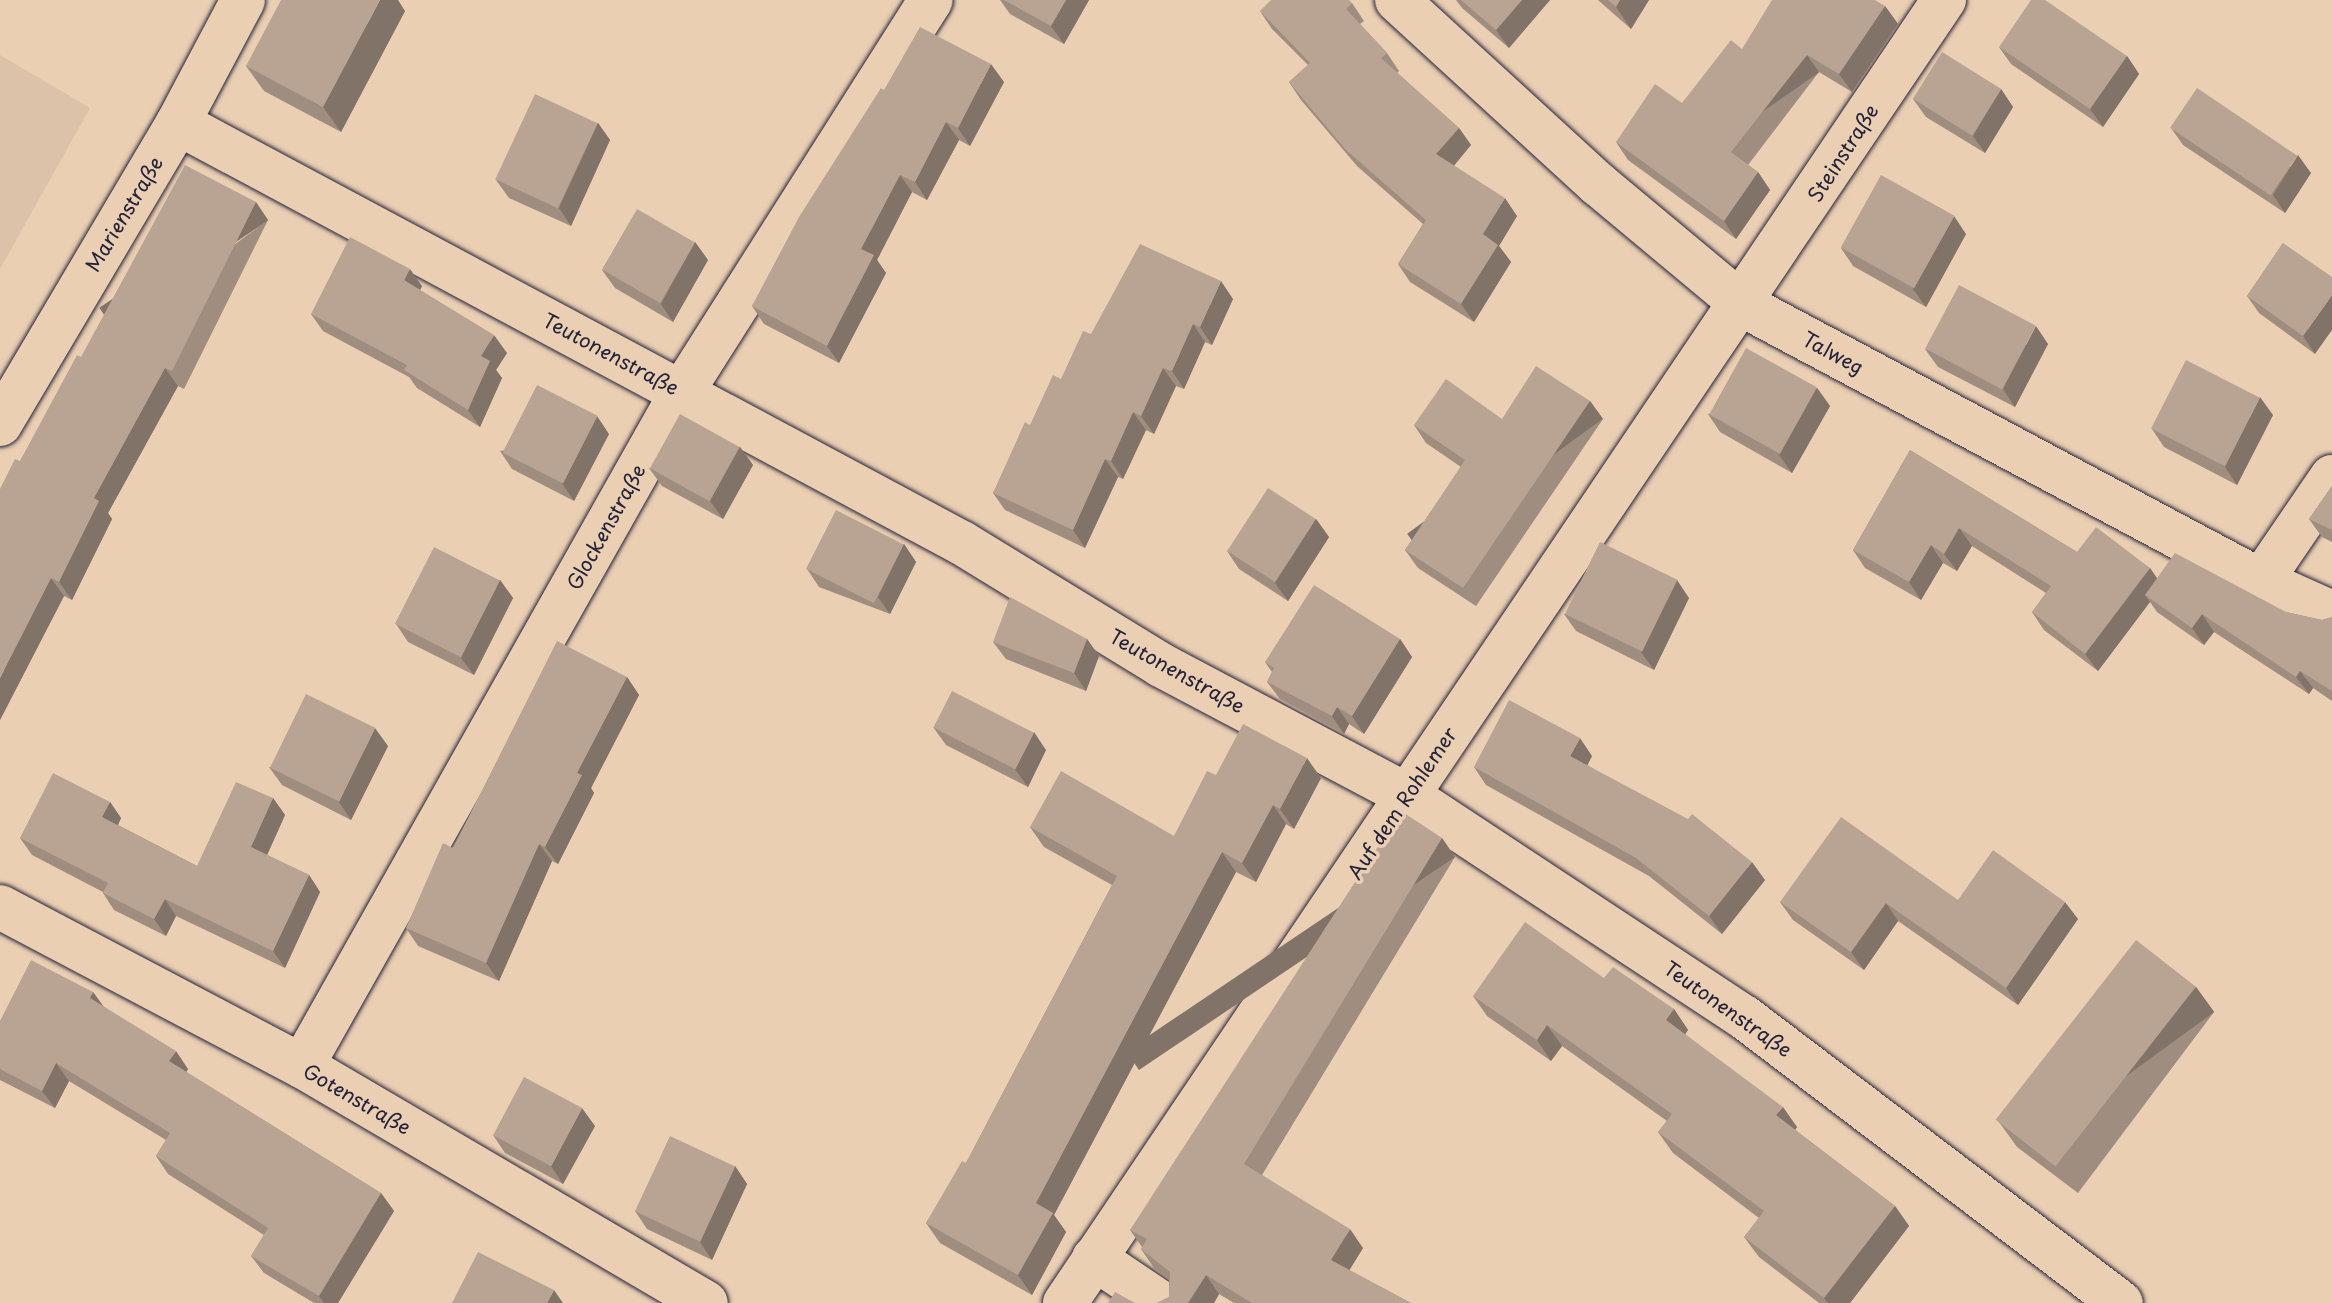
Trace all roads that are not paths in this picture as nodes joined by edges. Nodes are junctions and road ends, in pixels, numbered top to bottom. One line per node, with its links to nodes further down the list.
1 (243, 0): 5 (street, Marienstraße)
2 (931, 0): 7 (street, Glockenstraße)
3 (1944, 0): 6 (street, Steinstraße)
4 (1407, 3): 6 (street, Talweg)
5 (178, 123): 7 (street, Teutonenstraße); 8 (street, Marienstraße)
6 (1743, 305): 10 (street, Talweg); 12 (street, Auf dem Rohlemer)
7 (682, 392): 12 (street, Teutonenstraße); 14 (street, Glockenstraße)
8 (0, 424)
9 (2332, 477): 10 (street)
10 (2261, 581): 11 (street, Talweg)
11 (2332, 613)
12 (1407, 795): 15 (street, Auf dem Rohlemer); 20 (street, Teutonenstraße)
13 (0, 907): 14 (street, Gotenstraße)
14 (302, 1066): 16 (street, Gotenstraße)
15 (1094, 1258): 18 (street, Auf dem Rohlemer); 19 (street)
16 (653, 1290): 17 (street, Gotenstraße)
17 (706, 1303)
18 (1065, 1303)
19 (1161, 1303)
20 (2121, 1303)

